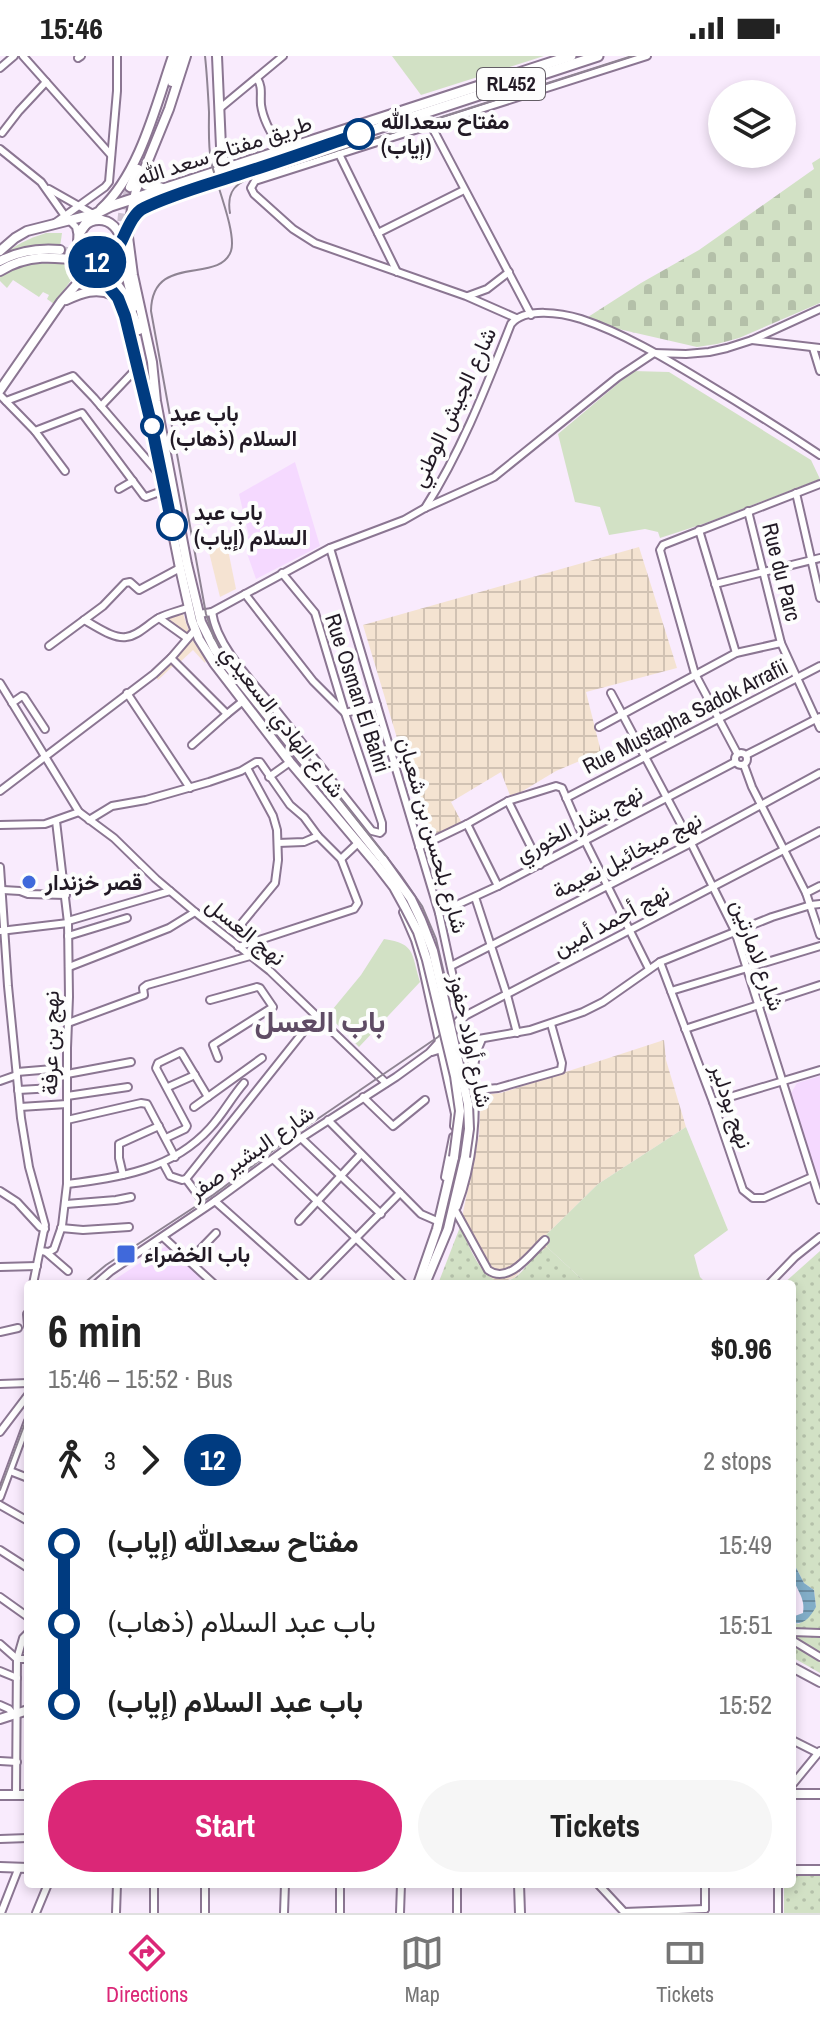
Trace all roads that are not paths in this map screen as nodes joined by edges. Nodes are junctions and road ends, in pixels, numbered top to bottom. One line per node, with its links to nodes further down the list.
1 (14, 56): 12 (street)
2 (23, 56): 14 (street)
3 (117, 56): 22 (street)
4 (173, 56): 32 (main road)
5 (183, 56): 24 (main road, شارع الهادي السعيدي); 27 (main road)
6 (227, 56): 11 (street)
7 (283, 56): 13 (street)
8 (571, 56): 15 (highway, طريق مفتاح سعد الله / RL452)
9 (598, 56): 15 (highway, طريق مفتاح سعد الله / RL452)
10 (647, 56): 17 (street)
11 (218, 58): 16 (main road)
12 (0, 68)
13 (257, 78): 16 (street); 19 (street)
14 (46, 82): 18 (street); 22 (street)
15 (423, 108): 17 (street); 23 (highway, طريق مفتاح سعد الله / RL452); 25 (highway, طريق مفتاح سعد الله / RL452)
16 (219, 109): 23 (main road)
17 (430, 125): 21 (street); 29 (street)
18 (2, 133)
19 (277, 143)
20 (0, 149): 26 (street)
21 (339, 154): 35 (street); 44 (street)
22 (112, 156): 31 (street)
23 (227, 169): 25 (main road); 28 (highway, طريق مفتاح سعد الله / RL452)
24 (141, 173): 28 (highway); 30 (main road, شارع الهادي السعيدي)
25 (243, 173): 34 (highway, طريق مفتاح سعد الله / RL452)
26 (46, 187): 31 (street); 33 (street)
27 (130, 187)
28 (167, 188): 30 (highway, طريق مفتاح سعد الله / RL452)
29 (464, 190): 35 (street); 45 (street)
30 (133, 199): 32 (highway, طريق مفتاح سعد الله / RL452); 34 (main road, شارع الهادي السعيدي)
31 (78, 205): 32 (street); 33 (street)
32 (94, 217): 33 (main road); 36 (highway); 37 (main road)
33 (67, 218): 36 (street); 38 (main road)
34 (129, 224): 37 (highway); 40 (main road, شارع الهادي السعيدي)
35 (378, 233): 44 (street)
36 (79, 235): 41 (main road)
37 (119, 241): 40 (main road, شارع الهادي السعيدي); 41 (main road)
38 (0, 251)
39 (60, 252): 42 (main road)
40 (130, 256): 59 (main road, شارع الهادي السعيدي)
41 (92, 262): 42 (main road, شارع الهادي السعيدي); 47 (main road, شارع الهادي السعيدي); 48 (main road)
42 (0, 266)
43 (125, 269): 52 (main road)
44 (397, 272): 46 (street)
45 (509, 272): 46 (street); 50 (street)
46 (466, 296): 51 (street)
47 (118, 298): 48 (main road); 56 (main road, شارع الهادي السعيدي)
48 (61, 302): 58 (main road)
49 (820, 309): 53 (street)
50 (531, 315): 51 (street, شارع الجيش الوطني); 55 (street, شارع الجيش الوطني)
51 (516, 318): 71 (street, شارع الجيش الوطني)
52 (139, 330): 59 (main road); 61 (main road)
53 (752, 340): 54 (street); 55 (street)
54 (817, 348): 57 (street)
55 (654, 353): 63 (street, شارع الجيش الوطني); 71 (street)
56 (138, 367): 60 (street); 61 (main road, شارع الهادي السعيدي)
57 (820, 371)
58 (2, 395): 60 (street); 62 (street)
59 (156, 401): 83 (main road, شارع الهادي السعيدي)
60 (101, 406): 65 (street)
61 (151, 423): 65 (main road, شارع الهادي السعيدي)
62 (35, 431): 64 (street); 66 (street)
63 (820, 455)
64 (65, 471)
65 (163, 477): 69 (main road, شارع الهادي السعيدي)
66 (133, 481): 68 (street); 69 (street)
67 (820, 484): 70 (street)
68 (119, 489)
69 (165, 490): 77 (main road, شارع الهادي السعيدي)
70 (796, 493): 72 (street); 76 (street)
71 (425, 508): 74 (street, شارع الجيش الوطني)
72 (748, 511): 73 (street); 78 (street, Rue du Parc)
73 (699, 530): 80 (street); 94 (street)
74 (330, 548): 79 (street, شارع الجيش الوطني); 101 (street, شارع بلحسن بن شعبان)
75 (820, 558): 76 (street)
76 (811, 560): 78 (street); 82 (street)
77 (180, 568): 83 (main road, شارع الهادي السعيدي); 86 (street)
78 (762, 571): 80 (street); 89 (street, Rue du Parc)
79 (282, 573): 81 (street, شارع الجيش الوطني); 102 (street, Rue Osman El Bahri)
80 (715, 584): 91 (street)
81 (245, 594): 84 (street, شارع الجيش الوطني); 102 (street)
82 (820, 598)
83 (193, 611): 84 (street, شارع الجيش الوطني); 85 (street, شارع الجيش الوطني); 87 (main road, شارع الهادي السعيدي); 141 (main road, شارع الهادي السعيدي)
84 (212, 612): 102 (street, Rue Osman El Bahri)
85 (159, 618): 86 (street, شارع الجيش الوطني); 88 (street)
86 (84, 620): 90 (street)
87 (195, 630): 88 (street); 99 (main road, شارع الهادي السعيدي)
88 (187, 638): 92 (street)
89 (781, 643): 91 (street); 95 (street, Rue du Parc)
90 (49, 646)
91 (736, 653): 94 (street)
92 (171, 658): 97 (street); 103 (street)
93 (820, 666): 95 (street, Rue Mustapha Sadok Arrafii)
94 (695, 674): 104 (street); 106 (street)
95 (797, 678): 105 (street, Rue du Parc); 106 (street, Rue Mustapha Sadok Arrafii)
96 (0, 683): 100 (street, نهج العسل)
97 (127, 693): 113 (street); 121 (street)
98 (611, 693): 104 (street, شارع لامارتين)
99 (243, 701): 103 (street); 115 (main road, شارع الهادي السعيدي)
100 (12, 703): 109 (street); 113 (street, نهج العسل)
101 (377, 705): 102 (street); 138 (street, شارع بلحسن بن شعبان)
102 (345, 713)
103 (227, 714): 110 (street)
104 (622, 714): 107 (street); 114 (street, شارع لامارتين)
105 (818, 718): 108 (street, Rue du Parc); 112 (street)
106 (720, 719): 111 (street); 114 (street, Rue Mustapha Sadok Arrafii)
107 (599, 727)
108 (820, 728)
109 (45, 729)
110 (192, 745)
111 (737, 753): 112 (street); 116 (street)
112 (746, 755): 117 (street)
113 (46, 758): 122 (street); 127 (street, نهج العسل)
114 (645, 758): 123 (street, Rue Mustapha Sadok Arrafii); 124 (street, شارع لامارتين)
115 (290, 762): 120 (street); 136 (main road, شارع الهادي السعيدي)
116 (735, 762): 117 (street); 124 (street, نهج بشار الخوري)
117 (744, 765): 126 (street)
118 (247, 768): 120 (street); 121 (street); 135 (street)
119 (820, 773): 126 (street, نهج ميخائيل نعيمة)
120 (269, 777): 133 (street)
121 (190, 788): 128 (street)
122 (0, 791)
123 (566, 798): 125 (street); 134 (street)
124 (666, 798): 134 (street, نهج بشار الخوري); 137 (street, شارع لامارتين)
125 (508, 801): 130 (street); 142 (street)
126 (762, 805): 137 (street, نهج ميخائيل نعيمة); 139 (street)
127 (79, 812): 128 (street, نهج العسل); 129 (street)
128 (89, 820): 149 (street, نهج العسل)
129 (56, 821): 131 (street); 151 (street, نهج بن عرفة)
130 (467, 824): 138 (street); 145 (street)
131 (0, 825)
132 (820, 831): 139 (street, نهج أحمد أمين)
133 (318, 836): 135 (street); 140 (street)
134 (585, 841): 142 (street, نهج بشار الخوري); 144 (street)
135 (278, 843): 164 (street)
136 (358, 843): 140 (street); 141 (main road, شارع الهادي السعيدي)
137 (691, 843): 144 (street, نهج ميخائيل نعيمة); 147 (street, شارع لامارتين)
138 (419, 847): 156 (street, شارع بلحسن بن شعبان)
139 (784, 848): 147 (street, نهج أحمد أمين); 150 (street)
140 (341, 859): 164 (street)
141 (377, 861): 196 (street, شارع أولاد حفوز); 249 (main road, شارع أولاد حفوز, bridge); 253 (main road, شارع أولاد حفوز, bridge)
142 (540, 865): 145 (street, نهج بشار الخوري)
143 (0, 867): 148 (street)
144 (607, 885): 160 (street); 165 (street, نهج ميخائيل نعيمة)
145 (498, 886): 152 (street, نهج بشار الخوري)
146 (820, 886): 150 (street)
147 (713, 887): 160 (street, نهج أحمد أمين); 161 (street, شارع لامارتين)
148 (1, 888): 151 (street); 159 (street)
149 (170, 891): 155 (street, نهج العسل); 158 (street)
150 (806, 893): 154 (street)
151 (66, 895): 158 (street, نهج بن عرفة)
152 (475, 897): 156 (street, نهج بشار الخوري); 165 (street)
153 (820, 904): 154 (street)
154 (811, 905): 161 (street); 162 (street)
155 (195, 912): 167 (street, نهج العسل); 171 (street)
156 (439, 913): 170 (street, شارع بلحسن بن شعبان)
157 (127, 918): 163 (street)
158 (68, 922): 159 (street); 163 (street, نهج بن عرفة)
159 (2, 930): 176 (street)
160 (630, 931): 173 (street); 179 (street, نهج أحمد أمين)
161 (735, 931): 169 (street); 172 (street, شارع لامارتين)
162 (820, 935)
163 (68, 936): 171 (street, نهج بن عرفة)
164 (258, 942): 167 (street)
165 (491, 946): 170 (street, نهج ميخائيل نعيمة); 179 (street)
166 (820, 946): 172 (street)
167 (238, 947): 168 (street, نهج العسل)
168 (250, 956): 174 (street, نهج العسل); 188 (street)
169 (660, 962): 173 (street); 177 (street, نهج بودلير)
170 (451, 966): 186 (street, شارع بلحسن بن شعبان)
171 (69, 967): 188 (street, نهج بن عرفة)
172 (746, 968): 177 (street); 181 (street, شارع لامارتين)
173 (649, 969): 189 (street)
174 (279, 981): 178 (street); 185 (street, نهج العسل)
175 (820, 985): 181 (street)
176 (4, 986): 182 (street)
177 (671, 991): 191 (street, نهج بودلير)
178 (263, 992): 180 (street); 198 (street)
179 (507, 995): 186 (street, نهج أحمد أمين); 193 (street)
180 (210, 1000)
181 (758, 1005): 191 (street); 209 (street, شارع لامارتين)
182 (9, 1006): 183 (street); 184 (street)
183 (0, 1008)
184 (10, 1015): 187 (street); 190 (street)
185 (316, 1016): 211 (street, نهج العسل); 236 (street)
186 (461, 1018): 195 (street, شارع بلحسن بن شعبان); 196 (street, نهج أحمد أمين)
187 (0, 1019)
188 (68, 1023): 206 (street, نهج بن عرفة)
189 (551, 1024): 193 (street); 216 (street)
190 (11, 1029): 192 (street); 205 (street)
191 (685, 1029): 221 (street, نهج بودلير)
192 (0, 1032)
193 (517, 1033): 194 (street)
194 (482, 1039): 195 (street); 203 (street)
195 (467, 1041): 196 (street); 203 (street, شارع بلحسن بن شعبان)
196 (440, 1046): 197 (street, نهج أحمد أمين); 249 (street, شارع أولاد حفوز)
197 (429, 1053): 211 (street, شارع البشير صفر)
198 (218, 1058)
199 (262, 1058): 217 (street)
200 (131, 1062): 206 (street)
201 (0, 1068): 208 (street)
202 (53, 1069): 205 (street)
203 (473, 1069): 216 (street, شارع بلحسن بن شعبان)
204 (820, 1070): 209 (street)
205 (17, 1073): 208 (street); 215 (street)
206 (67, 1074): 219 (street, نهج بن عرفة)
207 (195, 1075): 213 (street); 213 (street); 217 (street)
208 (2, 1080)
209 (782, 1081): 221 (street); 235 (street, شارع لامارتين)
210 (244, 1083): 230 (street)
211 (386, 1083): 218 (street, شارع البشير صفر)
212 (128, 1087): 219 (street)
213 (168, 1087): 227 (street)
214 (54, 1088): 215 (street)
215 (18, 1090): 222 (street)
216 (476, 1090): 246 (street, شارع بلحسن بن شعبان)
217 (208, 1097): 223 (street)
218 (363, 1097): 220 (street); 225 (street, شارع البشير صفر)
219 (67, 1100): 222 (street); 224 (street, نهج بن عرفة)
220 (425, 1100)
221 (713, 1102): 235 (street, نهج بودلير)
222 (20, 1107): 250 (street)
223 (194, 1107)
224 (67, 1120): 226 (street); 237 (street, نهج بن عرفة)
225 (328, 1120): 228 (street, شارع البشير صفر); 229 (street)
226 (159, 1126): 227 (street); 233 (street)
227 (166, 1138): 230 (street)
228 (301, 1138): 231 (street, شارع البشير صفر); 234 (street)
229 (361, 1154): 234 (street); 239 (street)
230 (175, 1157): 232 (street)
231 (273, 1159): 243 (street, شارع البشير صفر); 244 (street)
232 (163, 1163): 233 (street); 236 (street)
233 (123, 1175): 237 (street)
234 (340, 1175): 244 (street); 247 (street)
235 (812, 1177): 242 (street, شارع لامارتين)
236 (186, 1179): 241 (street)
237 (67, 1184): 245 (street, نهج بن عرفة)
238 (0, 1191): 250 (street)
239 (400, 1193): 247 (street); 249 (street)
240 (131, 1197): 245 (street)
241 (201, 1199)
242 (820, 1200)
243 (215, 1201): 255 (street, شارع البشير صفر); 267 (street)
244 (316, 1201): 248 (street); 257 (street)
245 (66, 1204): 251 (street, نهج بن عرفة)
246 (455, 1210): 253 (street, شارع بلحسن بن شعبان); 258 (street)
247 (381, 1214): 257 (street)
248 (299, 1221)
249 (437, 1225): 270 (main road, شارع أولاد حفوز)
250 (45, 1227): 251 (street); 259 (street)
251 (61, 1227): 252 (street); 259 (street, نهج بن عرفة)
252 (129, 1227)
253 (448, 1229): 271 (main road, شارع أولاد حفوز)
254 (216, 1233): 260 (street)
255 (163, 1237): 260 (street); 265 (street, شارع البشير صفر)
256 (820, 1237): 272 (street)
257 (358, 1238): 268 (street); 269 (street)
258 (545, 1240)
259 (43, 1251): 261 (street); 263 (street)
260 (189, 1261): 266 (street)
261 (37, 1266): 262 (street); 264 (street)
262 (0, 1267)
263 (68, 1271)
264 (34, 1280)
265 (101, 1280)
266 (210, 1280)
267 (304, 1280)
268 (313, 1280)
269 (400, 1280)
270 (419, 1280)
271 (427, 1280)
272 (773, 1280)
273 (24, 1327): 274 (street)
274 (0, 1332)
275 (24, 1383): 276 (street)
276 (0, 1384)
277 (24, 1400): 278 (street)
278 (1, 1428)
279 (24, 1432): 280 (street)
280 (17, 1450): 281 (street); 282 (street)
281 (24, 1453)
282 (10, 1471): 283 (street); 284 (street)
283 (24, 1476)
284 (0, 1497)
285 (0, 1505): 286 (street)
286 (24, 1519)
287 (0, 1550): 288 (street)
288 (24, 1565)
289 (0, 1597): 290 (street)
290 (24, 1614)
291 (796, 1632): 292 (street)
292 (820, 1633)
293 (24, 1637): 297 (street)
294 (796, 1642): 296 (street)
295 (0, 1644): 297 (street)
296 (820, 1657)
297 (17, 1659): 298 (street); 301 (street)
298 (24, 1659)
299 (796, 1669): 302 (main road)
300 (0, 1671): 301 (street)
301 (17, 1678): 305 (street)
302 (820, 1682)
303 (0, 1705): 305 (street)
304 (24, 1711): 305 (main road)
305 (16, 1714): 306 (main road); 310 (street)
306 (0, 1719)
307 (796, 1742): 308 (street)
308 (819, 1752): 311 (street)
309 (0, 1761): 310 (street)
310 (17, 1762): 315 (street)
311 (796, 1780)
312 (796, 1794): 313 (main road)
313 (820, 1794)
314 (0, 1795): 315 (main road)
315 (16, 1795): 316 (main road)
316 (24, 1795)
317 (24, 1838): 318 (street)
318 (0, 1839)
319 (0, 1867): 320 (main road)
320 (24, 1868): 337 (street)
321 (796, 1870): 322 (main road)
322 (820, 1870)
323 (46, 1888): 338 (street)
324 (117, 1888): 339 (street)
325 (154, 1888): 340 (street)
326 (205, 1888): 341 (street)
327 (285, 1888): 342 (street)
328 (340, 1888): 343 (street)
329 (401, 1888): 344 (street)
330 (457, 1888): 345 (street)
331 (519, 1888): 346 (main road)
332 (602, 1888): 336 (street)
333 (705, 1888): 335 (street)
334 (778, 1888): 347 (street)
335 (705, 1911): 336 (street)
336 (625, 1912)
337 (1, 1913)
338 (36, 1913)
339 (116, 1913)
340 (154, 1913)
341 (205, 1913)
342 (284, 1913)
343 (340, 1913)
344 (400, 1913)
345 (457, 1913)
346 (520, 1913)
347 (778, 1913)

